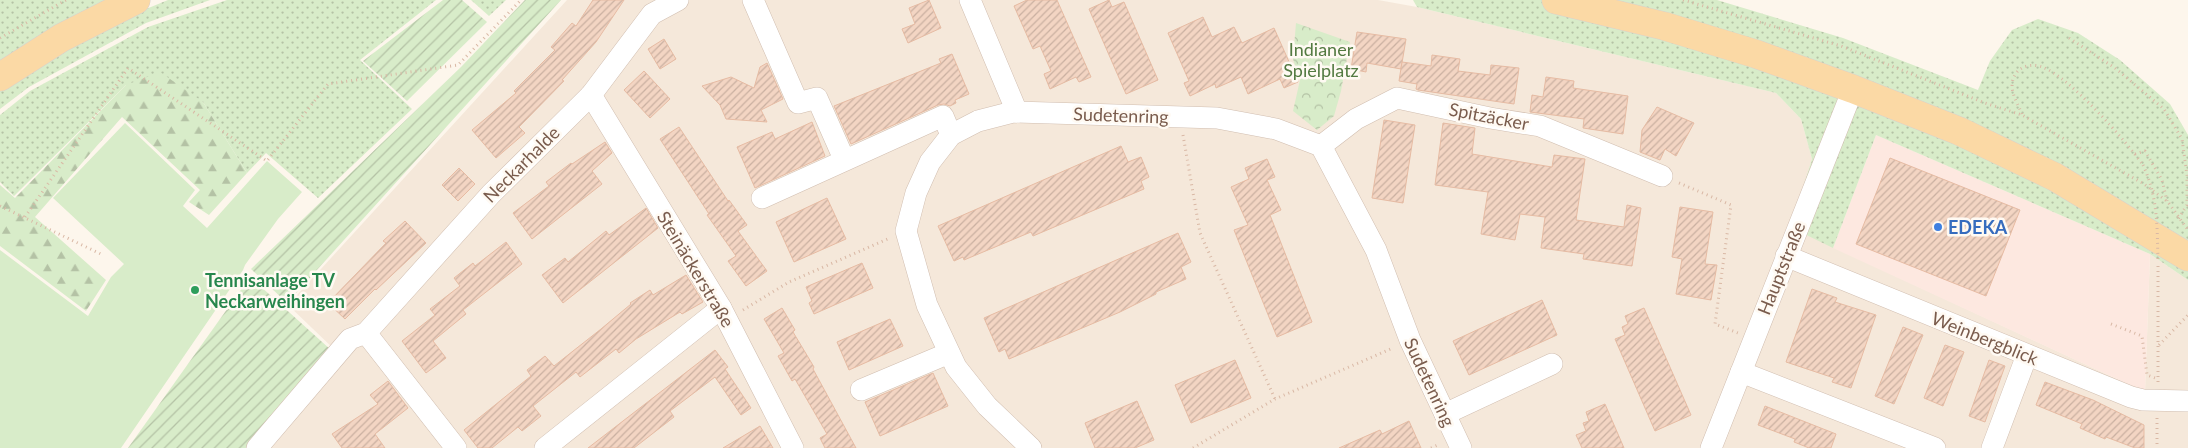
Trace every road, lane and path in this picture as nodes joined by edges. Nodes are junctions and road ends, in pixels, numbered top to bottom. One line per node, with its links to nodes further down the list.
1 (66, 0): 9 (path)
2 (136, 0): 12 (main road)
3 (521, 0): 27 (path)
4 (678, 0): 14 (street, Neckarhalde)
5 (753, 0): 21 (street)
6 (970, 0): 15 (street)
7 (1556, 0): 13 (main road)
8 (1683, 0): 16 (path)
9 (59, 2): 10 (path)
10 (0, 38)
11 (2069, 38): 25 (path)
12 (0, 77)
13 (1853, 89): 32 (street, Hauptstraße); 33 (main road)
14 (591, 95): 34 (street, Steinäckerstraße); 37 (street, Neckarhalde)
15 (1017, 112): 17 (street, Sudetenring); 18 (street, Sudetenring)
16 (2022, 115): 20 (path); 24 (path)
17 (1180, 117): 19 (street, Sudetenring); 47 (path)
18 (952, 134): 21 (street); 29 (street, Sudetenring)
19 (1321, 146): 22 (street, Spitzäcker); 39 (street, Sudetenring)
20 (2136, 154): 24 (path); 40 (path, bridge)
21 (844, 159): 23 (street)
22 (1662, 176): 38 (path)
23 (762, 198)
24 (2168, 202): 28 (path)
25 (2188, 205): 28 (path)
26 (0, 206): 27 (path)
27 (25, 218): 31 (path)
28 (2178, 219): 30 (path)
29 (906, 231): 34 (path); 41 (street)
30 (2188, 231)
31 (103, 255)
32 (1786, 256): 38 (street, Hauptstraße); 42 (street, Weinbergblick)
33 (2188, 257)
34 (724, 314): 53 (street); 54 (street, Steinäckerstraße)
35 (2188, 315): 40 (path)
36 (2111, 324): 45 (path)
37 (366, 332): 51 (street, Neckarhalde); 52 (street)
38 (1753, 338): 44 (street, Hauptstraße)
39 (1410, 340): 47 (path); 50 (street, Sudetenring)
40 (2158, 345): 45 (path)
41 (949, 353): 46 (street); 55 (street)
42 (2027, 356): 48 (street, Weinbergblick); 60 (street)
43 (1552, 364): 50 (street)
44 (1741, 372): 58 (street, Hauptstraße); 59 (street)
45 (2158, 378): 48 (path)
46 (861, 390)
47 (1275, 399): 56 (path)
48 (2157, 401): 49 (street, Weinbergblick); 61 (path)
49 (2188, 401)
50 (1445, 414): 57 (street, Sudetenring)
51 (257, 448)
52 (456, 448)
53 (545, 448)
54 (793, 448)
55 (1031, 448)
56 (1193, 448)
57 (1461, 448)
58 (1711, 448)
59 (1935, 448)
60 (1992, 448)
61 (2157, 448)

